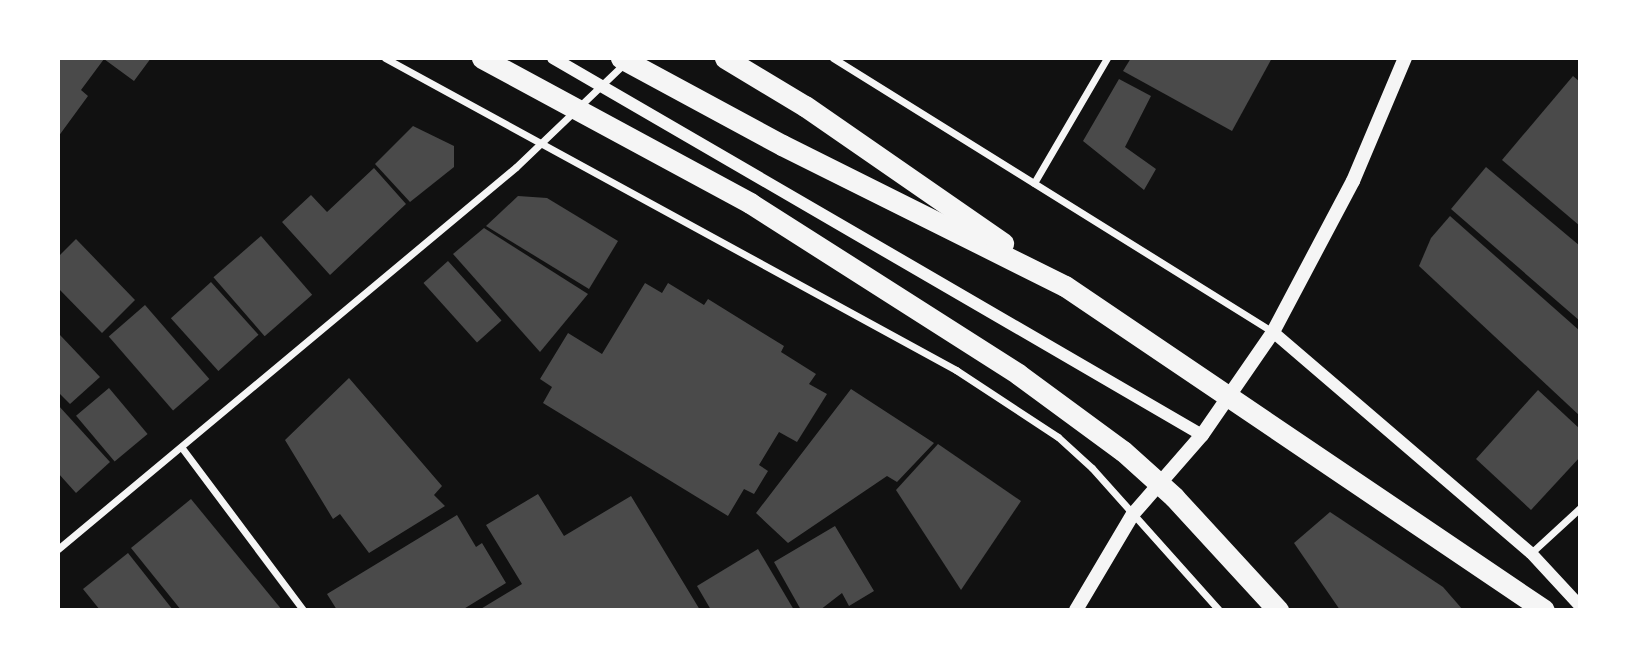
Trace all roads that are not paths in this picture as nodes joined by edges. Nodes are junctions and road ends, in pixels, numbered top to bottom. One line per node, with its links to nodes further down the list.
1 (385, 58): 11 (street)
2 (482, 58): 25 (highway)
3 (553, 58): 10 (street)
4 (621, 58): 13 (highway)
5 (631, 58): 10 (street)
6 (725, 58): 13 (highway)
7 (833, 58): 12 (street)
8 (1107, 58): 12 (street)
9 (1405, 58): 14 (main road)
10 (602, 86): 11 (street); 15 (street)
11 (542, 142): 16 (street); 18 (street)
12 (1034, 183): 14 (street)
13 (1065, 286): 26 (highway)
14 (1273, 332): 15 (main road); 20 (street)
15 (1202, 435): 18 (main road)
16 (182, 448): 19 (street); 22 (street)
17 (1580, 508): 20 (street)
18 (1133, 514): 23 (main road); 24 (street)
19 (58, 549)
20 (1531, 553): 21 (street)
21 (1580, 606)
22 (303, 610)
23 (1076, 610)
24 (1219, 610)
25 (1278, 610)
26 (1544, 610)

